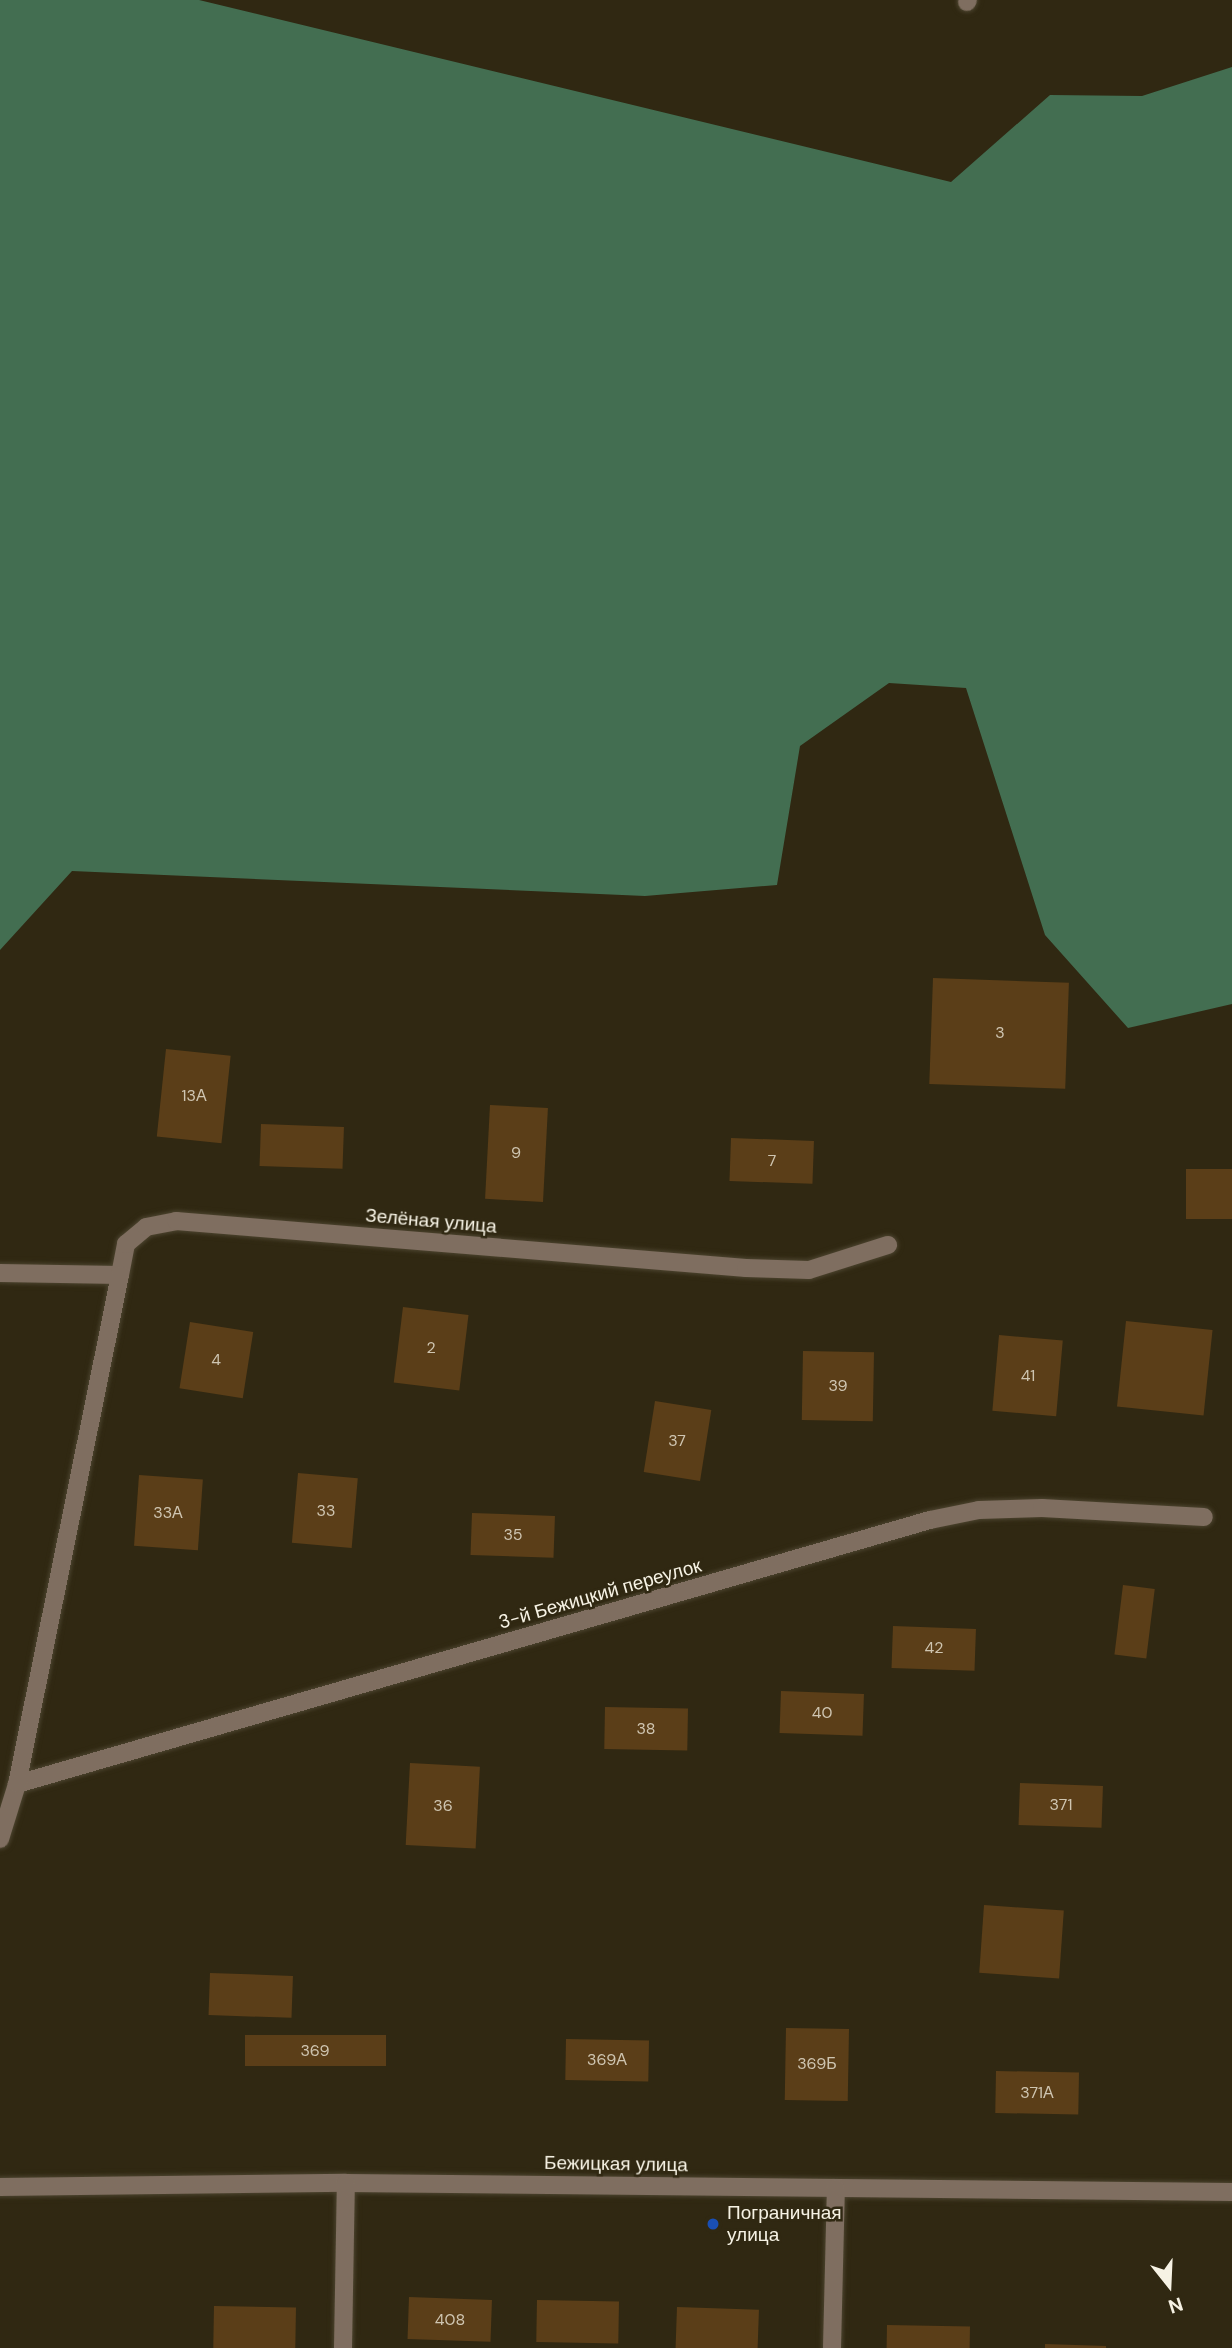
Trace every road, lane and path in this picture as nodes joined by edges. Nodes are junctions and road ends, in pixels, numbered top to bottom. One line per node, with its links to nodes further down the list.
1 (888, 1245): 3 (street, Зелёная улица)
2 (0, 1273): 3 (street)
3 (120, 1275): 5 (street, Зелёная улица)
4 (1204, 1517): 5 (street, 3-й Бежицкий переулок)
5 (17, 1784): 6 (street, Зелёная улица)
6 (0, 1839)
7 (346, 2183): 8 (street, Бежицкая улица); 9 (street, Бежицкая улица); 11 (street)
8 (0, 2187)
9 (836, 2188): 10 (street, Бежицкая улица); 12 (street)
10 (1232, 2192)
11 (343, 2348)
12 (832, 2348)

